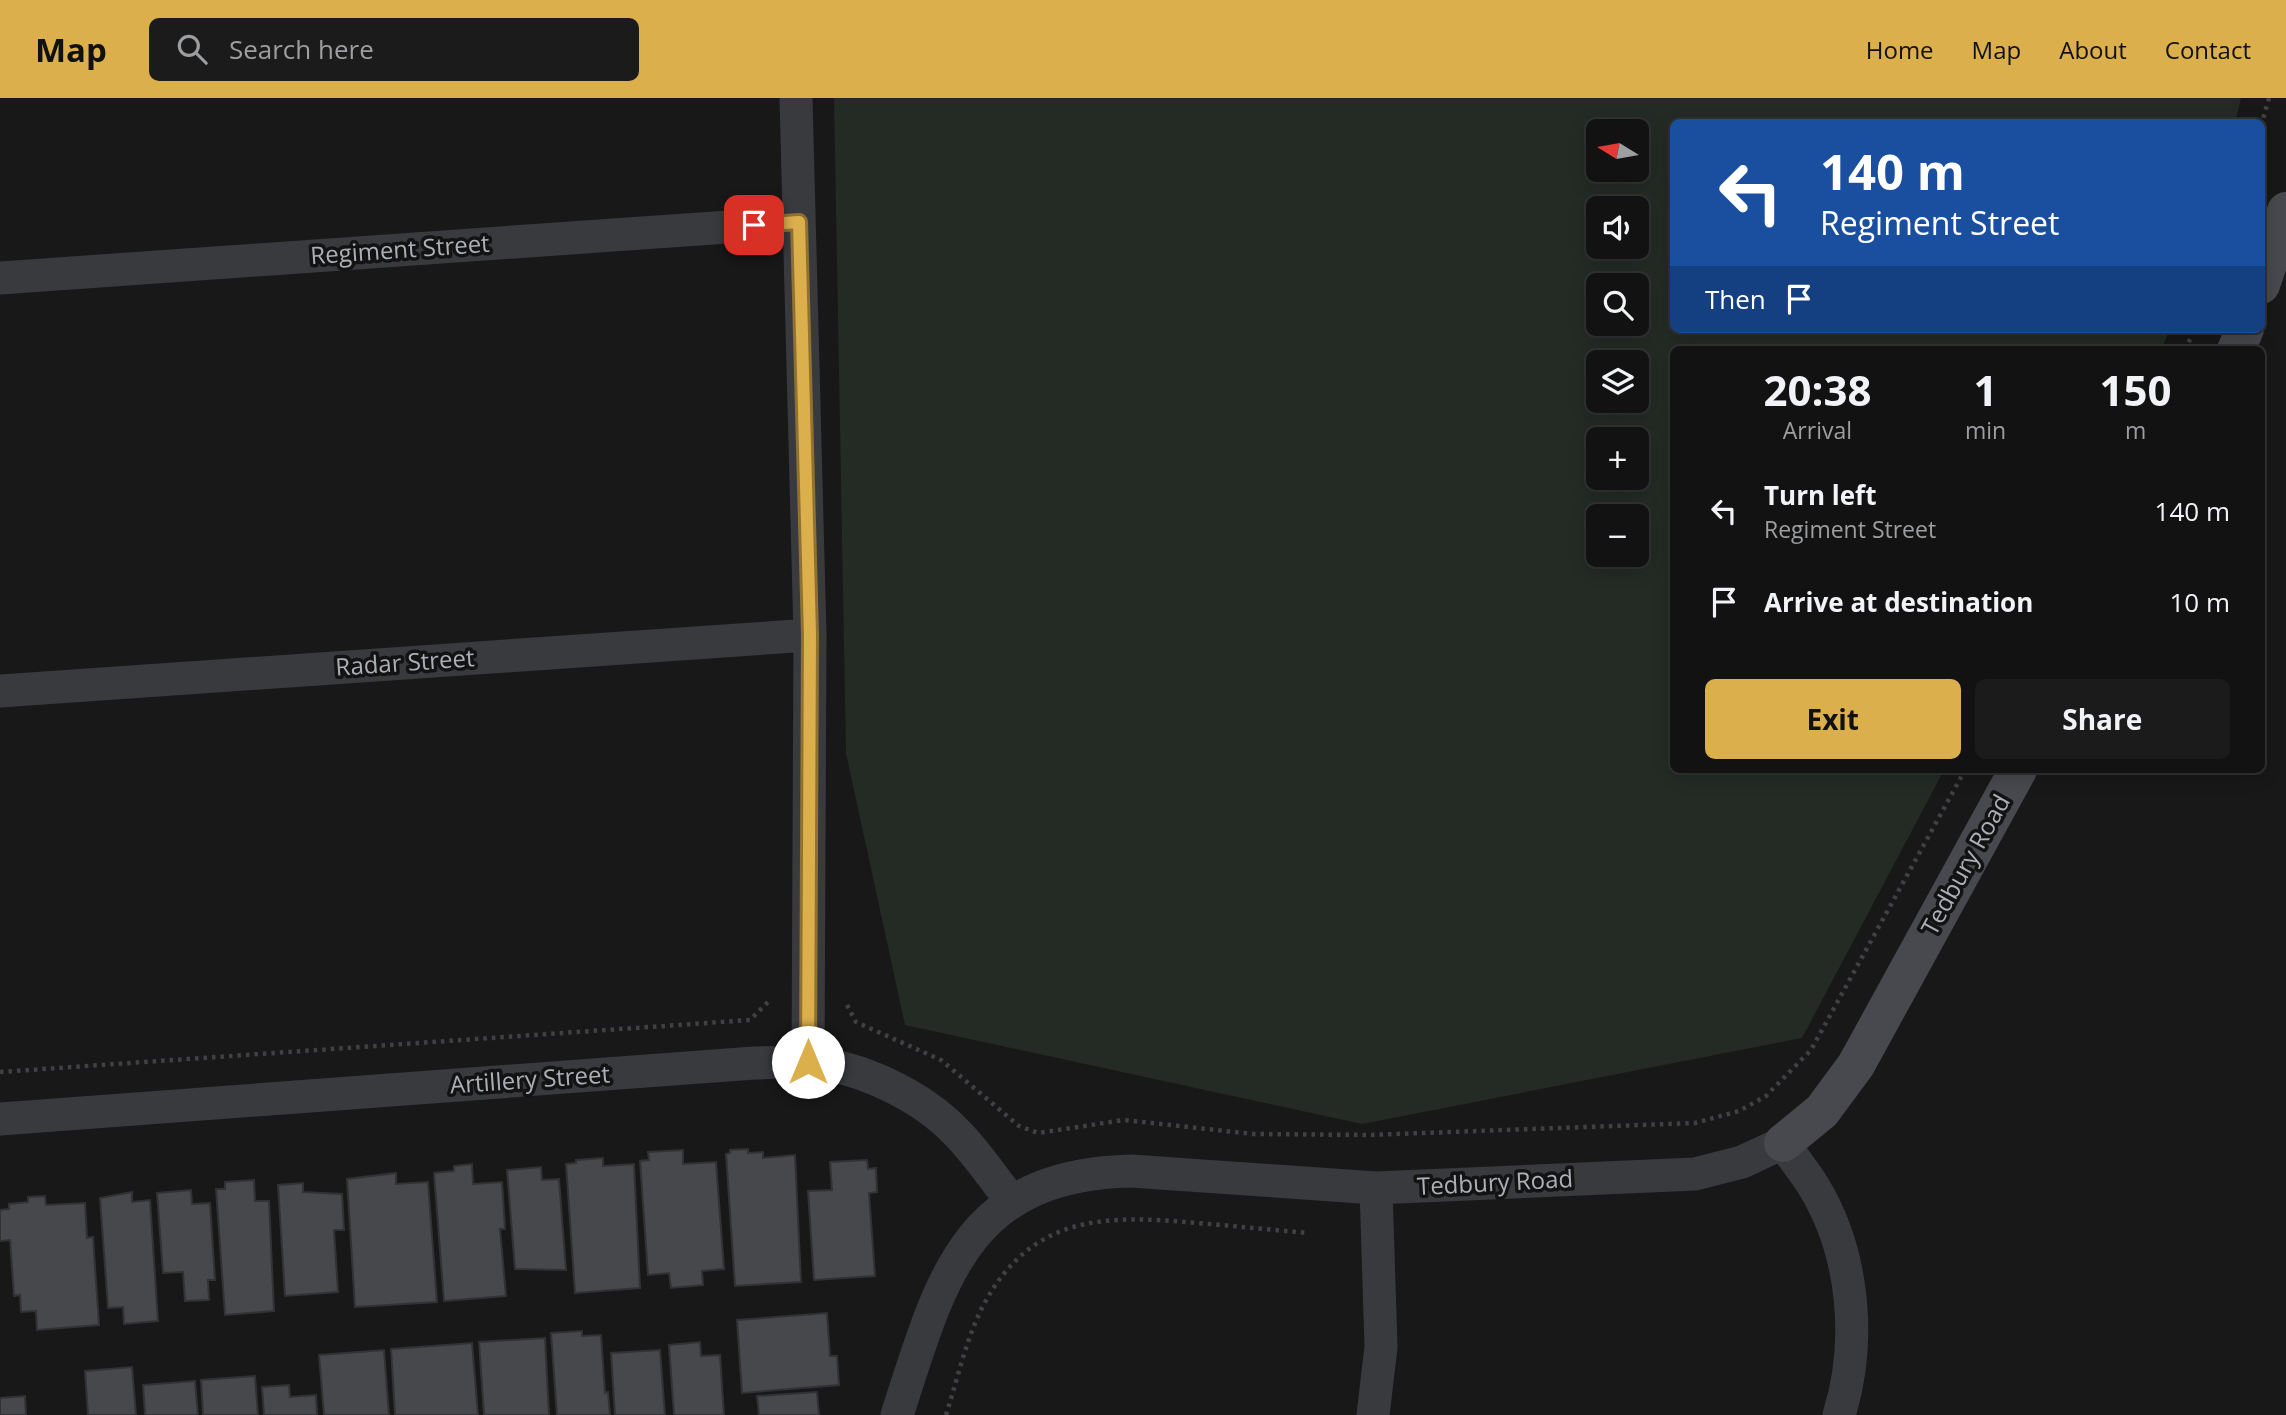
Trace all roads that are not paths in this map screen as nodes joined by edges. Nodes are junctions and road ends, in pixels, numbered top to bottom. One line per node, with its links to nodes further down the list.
1 (796, 98): 3 (street)
2 (2286, 211): 4 (street)
3 (799, 222): 5 (street, Regiment Street); 6 (street)
4 (2265, 273)
5 (0, 278)
6 (810, 635): 7 (street, Radar Street); 9 (street)
7 (0, 691)
8 (2016, 773): 11 (street, Tedbury Road)
9 (808, 1062): 10 (street, Artillery Street); 13 (street, Artillery Street)
10 (0, 1119)
11 (1783, 1143): 12 (street, Tedbury Road); 16 (street)
12 (1376, 1188): 13 (street, Tedbury Road); 15 (street)
13 (1011, 1200): 14 (street, Tedbury Road)
14 (897, 1415)
15 (1373, 1415)
16 (1839, 1415)

